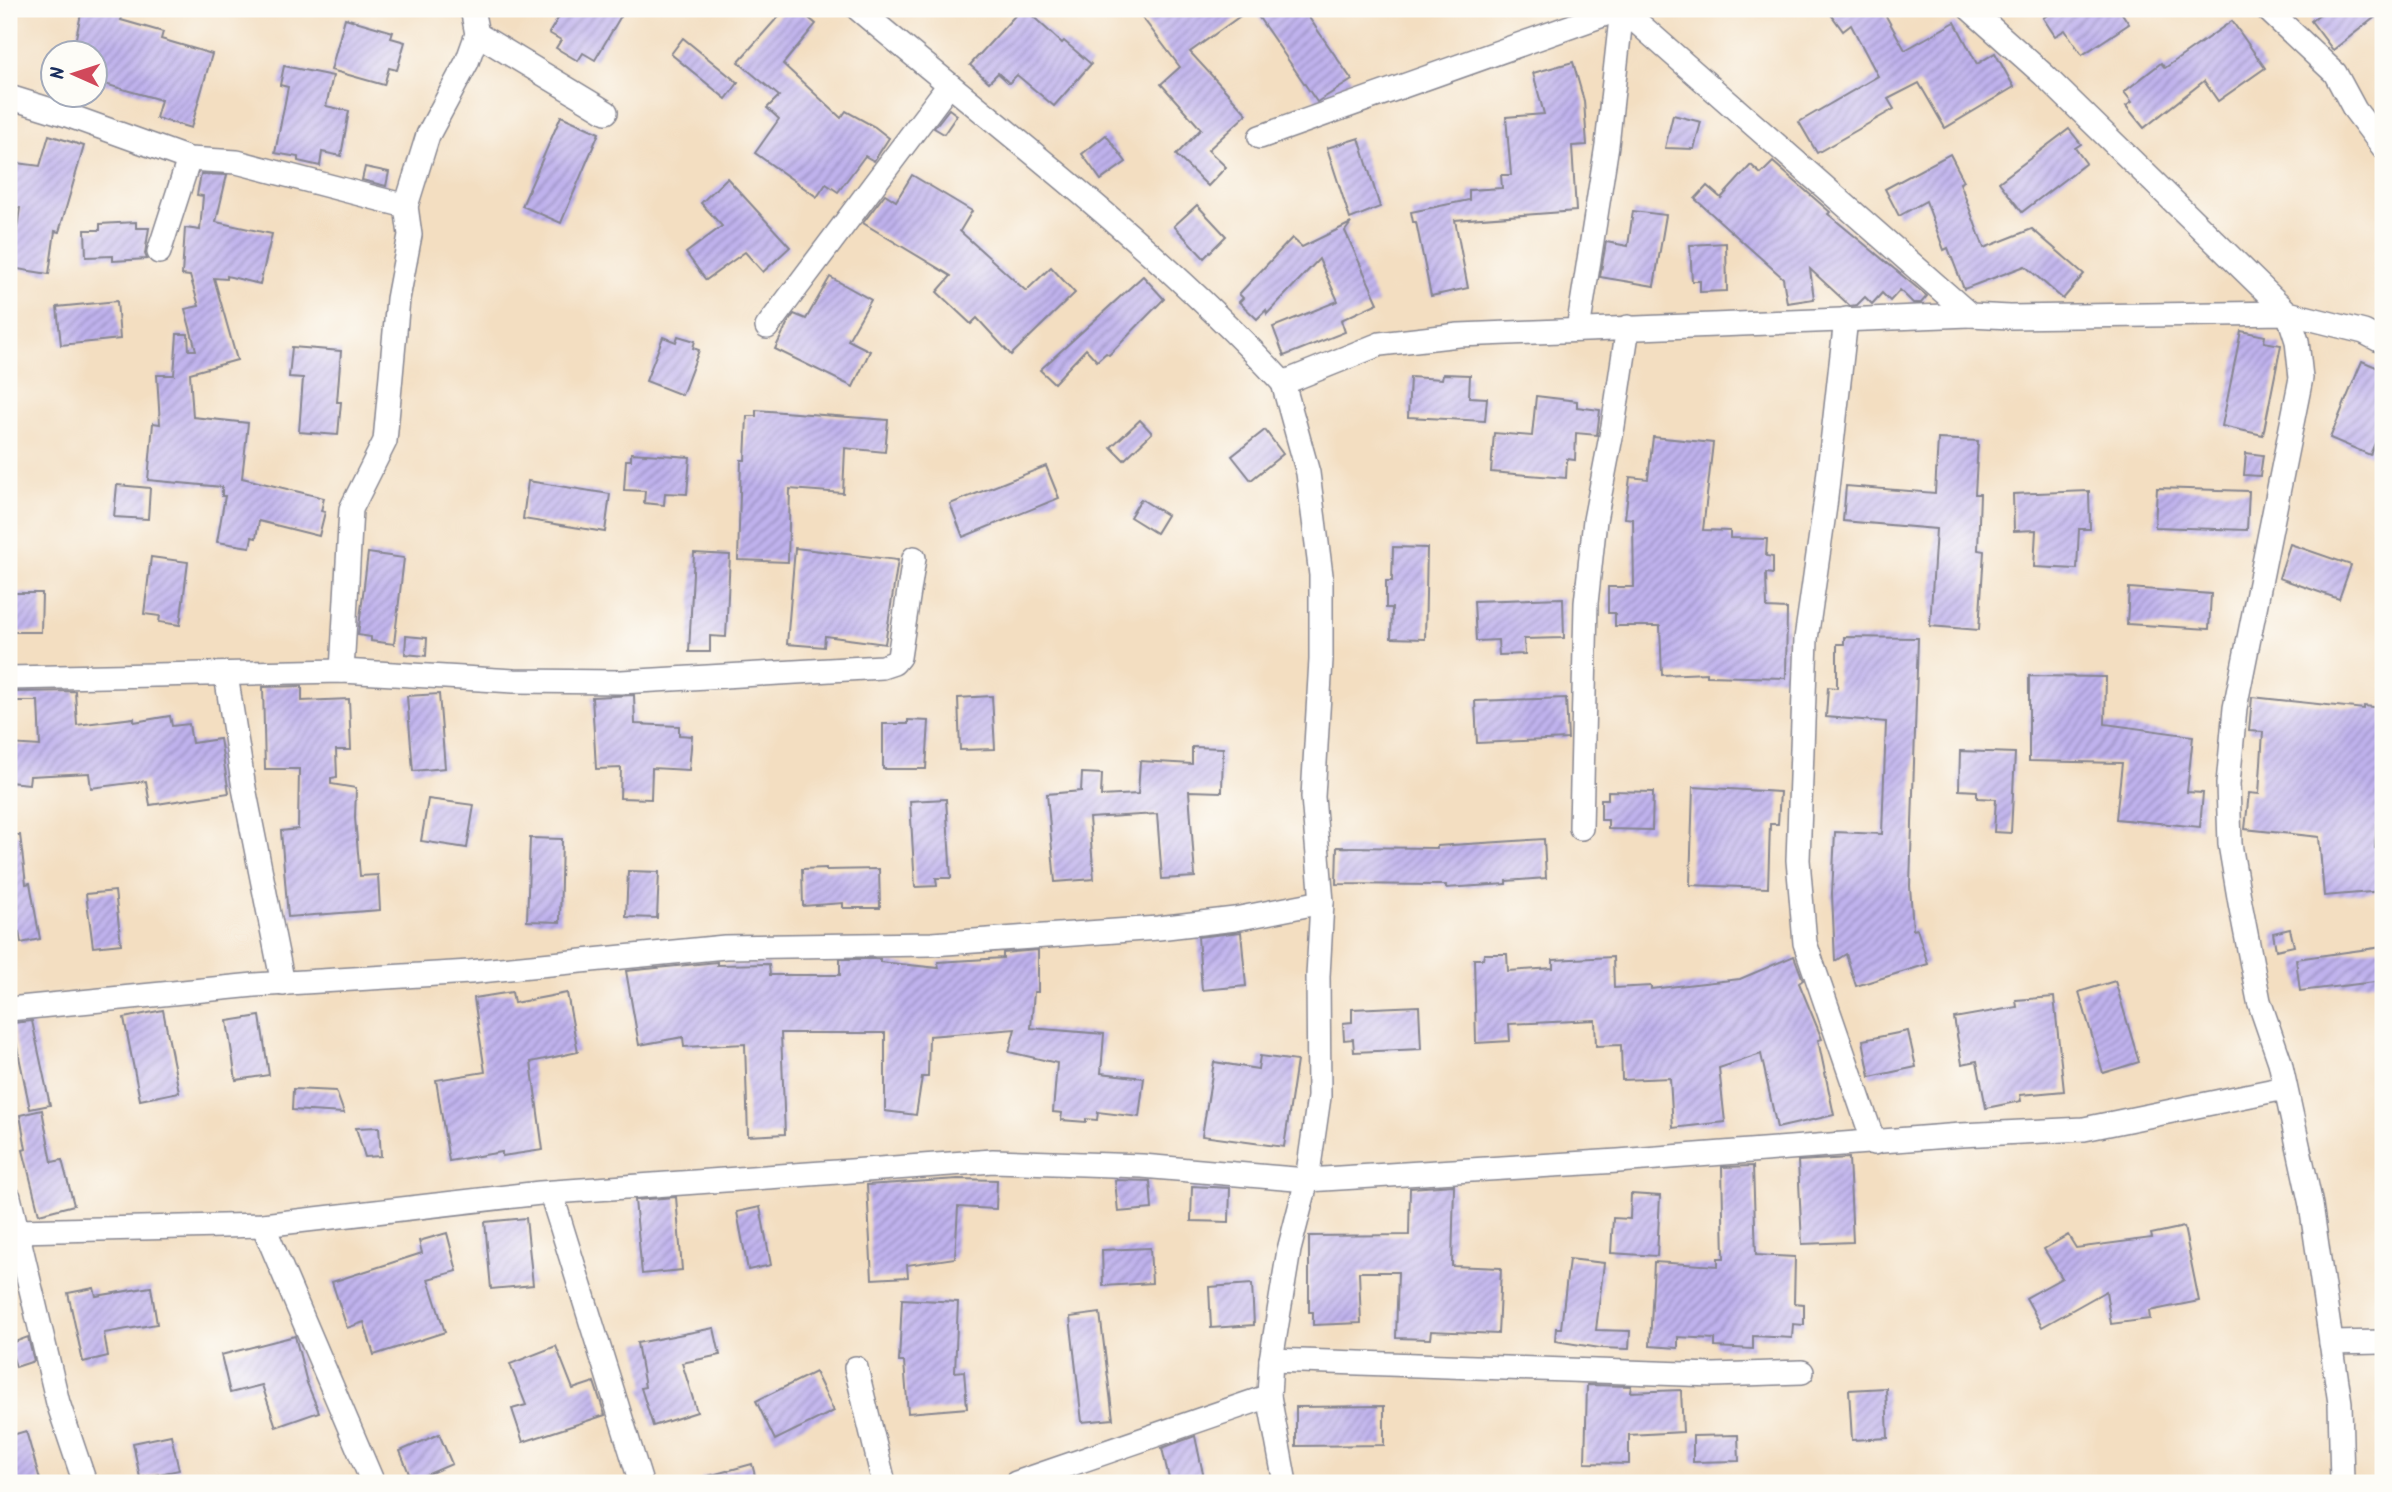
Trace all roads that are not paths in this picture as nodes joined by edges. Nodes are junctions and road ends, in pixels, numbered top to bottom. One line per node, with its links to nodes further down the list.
1 (472, 9): 6 (street)
2 (858, 9): 7 (street)
3 (1621, 9): 10 (street); 16 (street); 20 (street)
4 (1970, 9): 15 (street)
5 (2267, 9): 11 (street)
6 (477, 34): 9 (street); 13 (street)
7 (949, 85): 18 (street); 22 (street)
8 (9, 97): 12 (street)
9 (606, 112)
10 (1260, 137)
11 (2383, 147)
12 (189, 159): 13 (street); 14 (street)
13 (407, 206): 24 (street)
14 (159, 252)
15 (2288, 313): 16 (street); 21 (street); 31 (street)
16 (1970, 315): 17 (street)
17 (1846, 320): 19 (street); 32 (street)
18 (767, 327)
19 (1628, 327): 20 (street); 27 (street)
20 (1578, 330): 22 (street)
21 (2383, 342)
22 (1283, 383): 28 (street)
23 (914, 558): 24 (street)
24 (342, 671): 25 (street)
25 (226, 675): 26 (street); 29 (street)
26 (9, 678)
27 (1581, 828)
28 (1322, 902): 29 (street); 33 (street)
29 (283, 984): 30 (street)
30 (9, 1009)
31 (2286, 1088): 32 (street); 39 (street)
32 (1874, 1143): 33 (street)
33 (1307, 1180): 34 (street); 40 (street)
34 (551, 1192): 36 (street); 46 (street)
35 (9, 1197): 37 (street)
36 (263, 1225): 37 (street); 45 (street)
37 (13, 1233): 44 (street)
38 (2383, 1342): 39 (street)
39 (2331, 1343): 50 (street)
40 (1271, 1360): 42 (street); 43 (street)
41 (856, 1368): 47 (street)
42 (1802, 1372)
43 (1269, 1396): 48 (street); 49 (street)
44 (85, 1483)
45 (373, 1483)
46 (641, 1483)
47 (884, 1483)
48 (1016, 1483)
49 (1285, 1483)
50 (2342, 1483)

